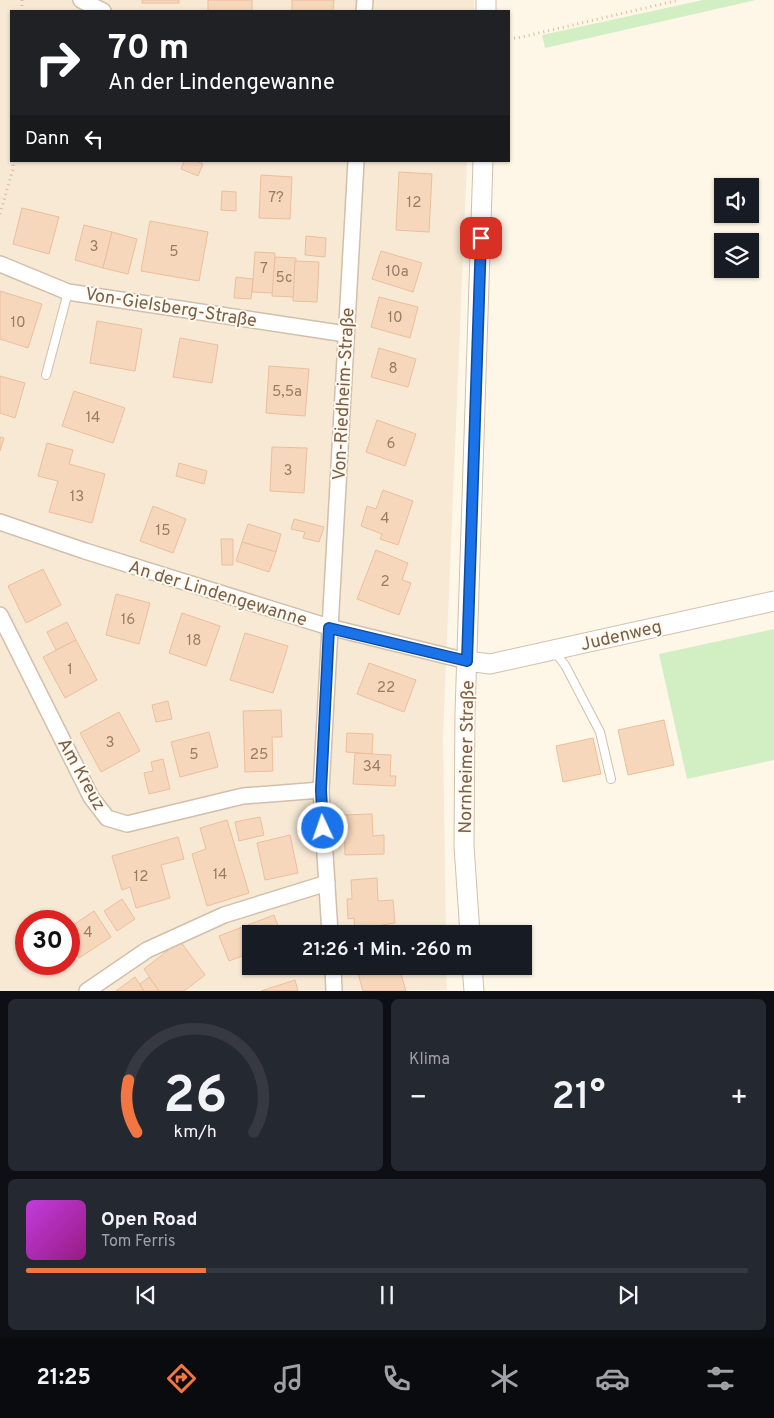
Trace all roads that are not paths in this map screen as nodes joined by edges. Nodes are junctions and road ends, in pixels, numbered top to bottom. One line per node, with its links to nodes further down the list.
1 (81, 0): 2 (street)
2 (102, 10)
3 (356, 162): 7 (street, Von-Riedheim-Straße)
4 (483, 162): 14 (street, Nornheimer Straße)
5 (0, 264): 6 (street, Von-Gielsberg-Straße)
6 (68, 292): 7 (street, Von-Gielsberg-Straße); 8 (lane)
7 (346, 334): 12 (street, Von-Riedheim-Straße)
8 (46, 375)
9 (0, 522): 12 (street, An der Lindengewanne)
10 (774, 601): 13 (street, Judenweg)
11 (0, 615): 16 (street, Am Kreuz)
12 (329, 628): 14 (street, An der Lindengewanne); 16 (street, Von-Riedheim-Straße)
13 (554, 650): 14 (street, Judenweg); 15 (lane)
14 (467, 661): 19 (street, Nornheimer Straße)
15 (611, 779)
16 (321, 790): 17 (street, Von-Riedheim-Straße)
17 (327, 883): 18 (street, Von-Riedheim-Straße); 22 (street)
18 (329, 925)
19 (469, 925)
20 (333, 975): 23 (street)
21 (473, 975): 24 (street)
22 (87, 990)
23 (334, 990)
24 (474, 990)

